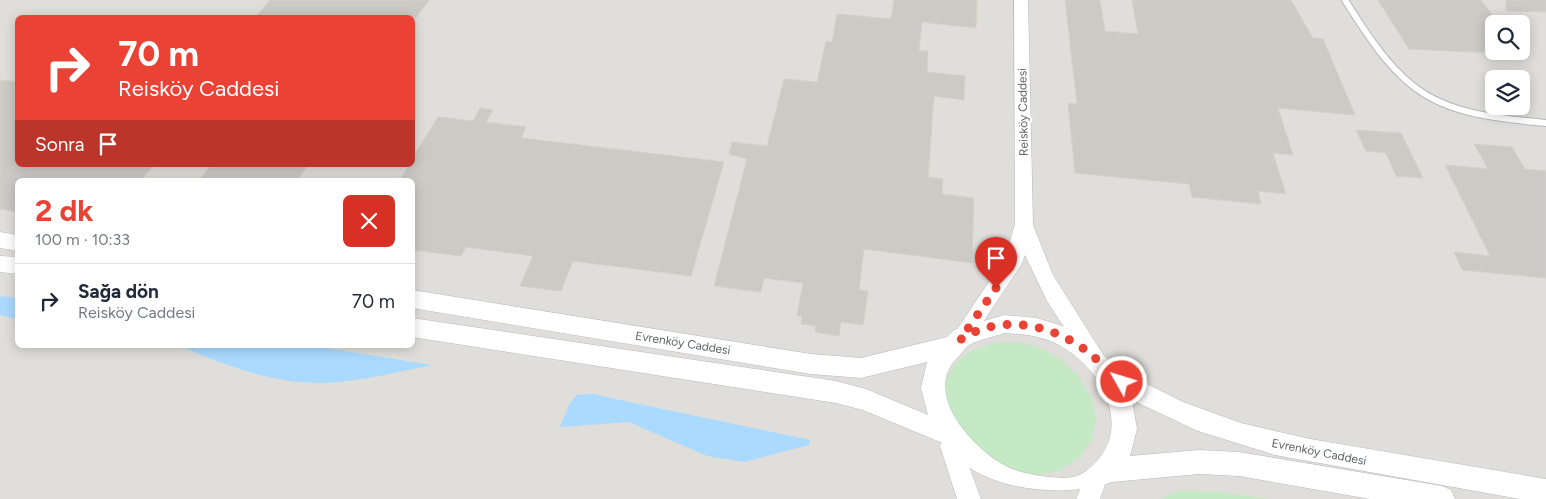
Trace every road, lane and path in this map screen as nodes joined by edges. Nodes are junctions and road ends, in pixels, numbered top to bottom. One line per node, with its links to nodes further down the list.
1 (1021, 0): 4 (street, Reisköy Caddesi)
2 (1345, 0): 3 (lane)
3 (1546, 123)
4 (1024, 224): 11 (street, Reisköy Caddesi); 12 (street, Reisköy Caddesi)
5 (0, 240): 6 (main road)
6 (15, 242)
7 (0, 264): 8 (main road)
8 (15, 266)
9 (415, 299): 11 (main road, Evrenköy Caddesi)
10 (415, 327): 13 (main road, Evrenköy Caddesi)
11 (956, 343): 12 (main road, Evrenköy Caddesi); 13 (main road)
12 (1102, 366): 14 (main road); 15 (main road, Evrenköy Caddesi)
13 (947, 439): 14 (main road, Evrenköy Caddesi); 16 (street)
14 (1097, 483): 17 (main road, Evrenköy Caddesi)
15 (1546, 491)
16 (969, 499)
17 (1442, 499)

